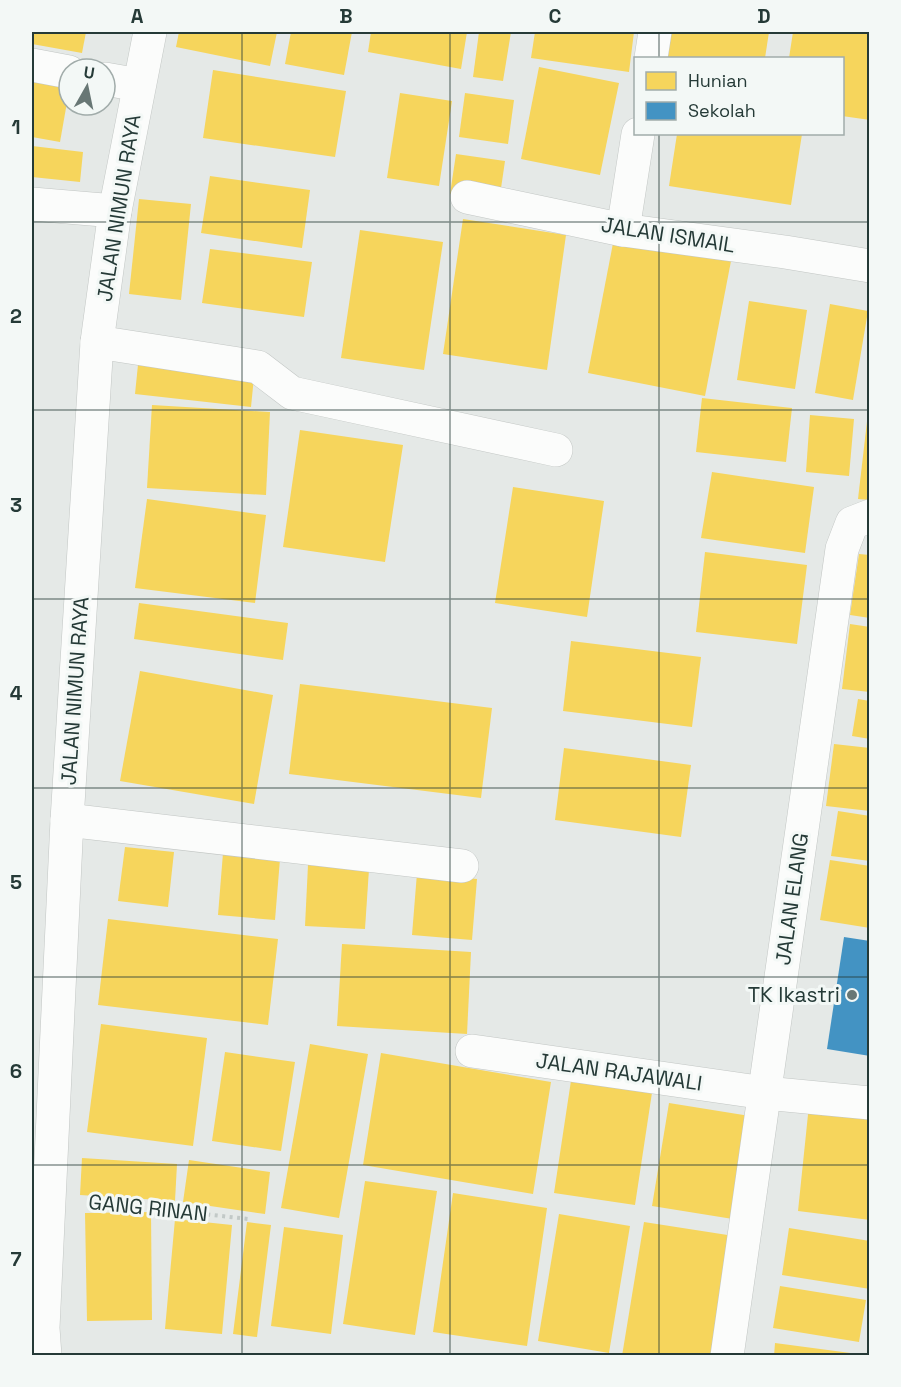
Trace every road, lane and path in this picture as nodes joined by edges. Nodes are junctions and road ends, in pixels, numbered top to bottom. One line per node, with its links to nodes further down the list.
1 (150, 32): 7 (street, JALAN NIMUN RAYA)
2 (655, 32): 3 (street)
3 (651, 57)
4 (32, 65): 5 (street)
5 (57, 70)
6 (117, 81): 7 (street)
7 (140, 85): 11 (street, JALAN NIMUN RAYA)
8 (638, 135): 12 (street)
9 (467, 197): 12 (street, JALAN ISMAIL)
10 (32, 204): 11 (street)
11 (115, 211): 14 (street, JALAN NIMUN RAYA)
12 (623, 230): 13 (street, JALAN ISMAIL)
13 (870, 266)
14 (97, 342): 15 (street); 17 (street, JALAN NIMUN RAYA)
15 (556, 450)
16 (870, 516): 20 (street, JALAN ELANG)
17 (67, 820): 18 (street); 22 (street, JALAN NIMUN RAYA)
18 (462, 866)
19 (472, 1051): 20 (street, JALAN RAJAWALI)
20 (765, 1093): 21 (street, JALAN RAJAWALI); 25 (street, JALAN ELANG)
21 (870, 1103)
22 (49, 1197): 23 (path, GANG RINAN); 24 (street, JALAN NIMUN RAYA)
23 (248, 1219)
24 (45, 1356)
25 (727, 1356)

